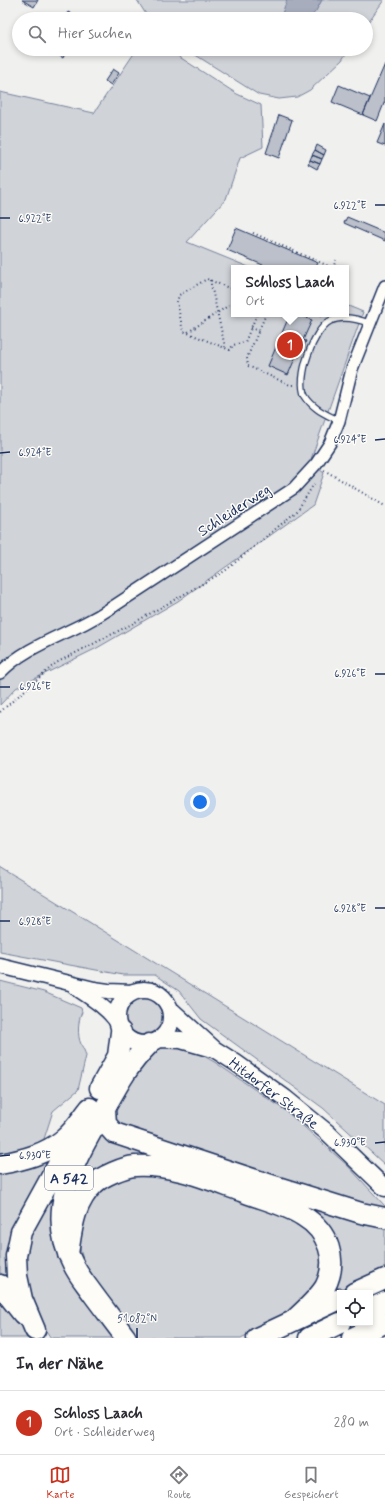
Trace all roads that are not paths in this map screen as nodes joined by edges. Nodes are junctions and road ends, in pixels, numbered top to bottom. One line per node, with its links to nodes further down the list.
1 (385, 286): 2 (street, Schleiderweg)
2 (369, 323): 3 (street, Schleiderweg); 3 (lane)
3 (339, 421): 4 (street, Schleiderweg)
4 (0, 673)
5 (0, 966): 6 (street)
6 (69, 984): 7 (street); 9 (street)
7 (133, 992): 8 (main road); 9 (main road)
8 (170, 1009): 10 (main road); 11 (main road, Hitdorfer Straße)
9 (119, 1027): 10 (main road); 12 (highway, A 542)
10 (155, 1042): 11 (main road, Hitdorfer Straße); 12 (highway, A 542)
11 (214, 1049): 14 (main road, Hitdorfer Straße)
12 (97, 1108): 13 (highway); 15 (highway); 16 (highway, A 542); 26 (highway, A 542)
13 (0, 1164)
14 (385, 1188)
15 (385, 1218)
16 (68, 1254): 23 (highway); 27 (highway, A 542)
17 (385, 1278): 19 (highway)
18 (0, 1284): 26 (highway)
19 (360, 1290)
20 (337, 1300): 23 (highway)
21 (385, 1302): 22 (highway)
22 (373, 1308)
23 (294, 1320): 28 (highway)
24 (385, 1323): 30 (highway)
25 (337, 1324): 29 (highway)
26 (38, 1334)
27 (126, 1338)
28 (257, 1338)
29 (309, 1338)
30 (352, 1338)

